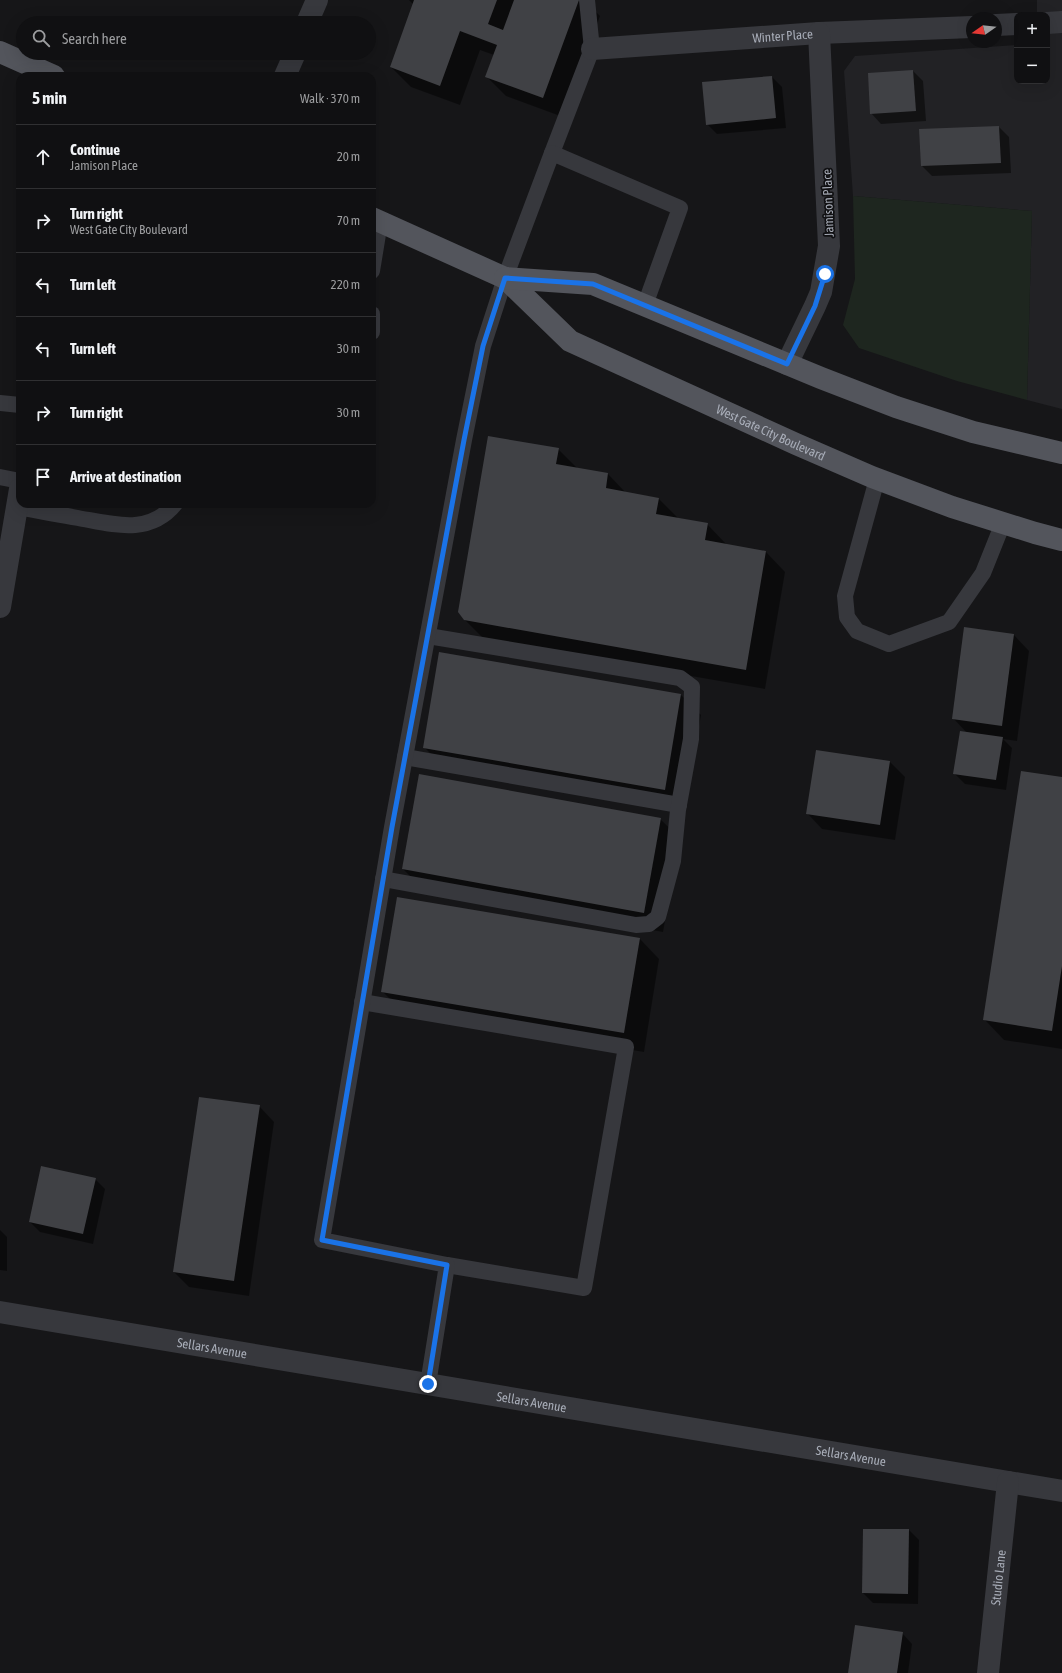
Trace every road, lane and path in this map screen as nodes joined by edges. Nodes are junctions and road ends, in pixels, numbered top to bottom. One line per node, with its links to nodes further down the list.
1 (317, 0): 3 (street)
2 (587, 0): 10 (lane)
3 (310, 16)
4 (1062, 22): 5 (street)
5 (1050, 23)
6 (1014, 24): 7 (street)
7 (1002, 25)
8 (966, 26): 9 (street, Winter Place)
9 (819, 33): 10 (street, Winter Place); 21 (street, Jamison Place)
10 (592, 49): 17 (lane)
11 (0, 52): 12 (main road)
12 (16, 59)
13 (18, 60): 15 (main road)
14 (292, 60): 16 (street)
15 (45, 72)
16 (287, 72)
17 (552, 152): 19 (lane); 20 (lane)
18 (376, 220): 19 (main road, West Gate City Boulevard)
19 (505, 278): 20 (main road, West Gate City Boulevard); 26 (main road, West Gate City Boulevard); 34 (lane)
20 (645, 306): 21 (main road, West Gate City Boulevard)
21 (787, 364): 24 (main road, West Gate City Boulevard)
22 (0, 403): 23 (lane)
23 (16, 405)
24 (1062, 453)
25 (0, 477): 27 (lane)
26 (877, 479): 31 (main road, West Gate City Boulevard); 31 (lane)
27 (16, 480)
28 (16, 508): 33 (street)
29 (171, 508): 30 (lane)
30 (71, 510)
31 (1003, 524): 32 (main road, West Gate City Boulevard)
32 (1062, 540)
33 (0, 608)
34 (428, 636): 35 (lane); 36 (lane)
35 (405, 757): 36 (lane); 37 (lane)
36 (679, 805): 37 (lane)
37 (383, 879): 38 (lane)
38 (362, 1002): 39 (lane); 39 (lane)
39 (447, 1265): 41 (lane)
40 (0, 1312): 41 (street, Sellars Avenue)
41 (428, 1384): 42 (street, Sellars Avenue)
42 (1008, 1482): 43 (street, Sellars Avenue); 44 (street, Studio Lane)
43 (1062, 1491)
44 (988, 1673)

